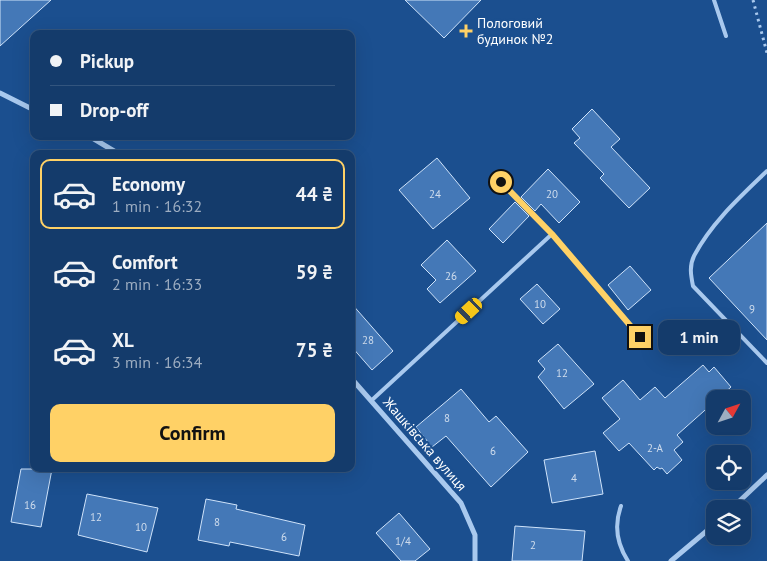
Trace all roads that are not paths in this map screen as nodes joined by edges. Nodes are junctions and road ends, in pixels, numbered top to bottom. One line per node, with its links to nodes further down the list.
1 (714, 0): 2 (lane)
2 (726, 36)
3 (0, 93): 4 (street)
4 (30, 108)
5 (96, 140): 6 (street)
6 (112, 150)
7 (767, 171): 11 (lane)
8 (501, 182): 9 (lane)
9 (552, 234): 10 (lane); 13 (lane)
10 (640, 337)
11 (767, 363)
12 (355, 382): 13 (street, Жашківська вулиця)
13 (372, 400): 18 (street, Жашківська вулиця)
14 (767, 475): 15 (street)
15 (741, 500)
16 (621, 506): 19 (lane)
17 (706, 532): 20 (street)
18 (475, 561)
19 (628, 561)
20 (671, 561)

